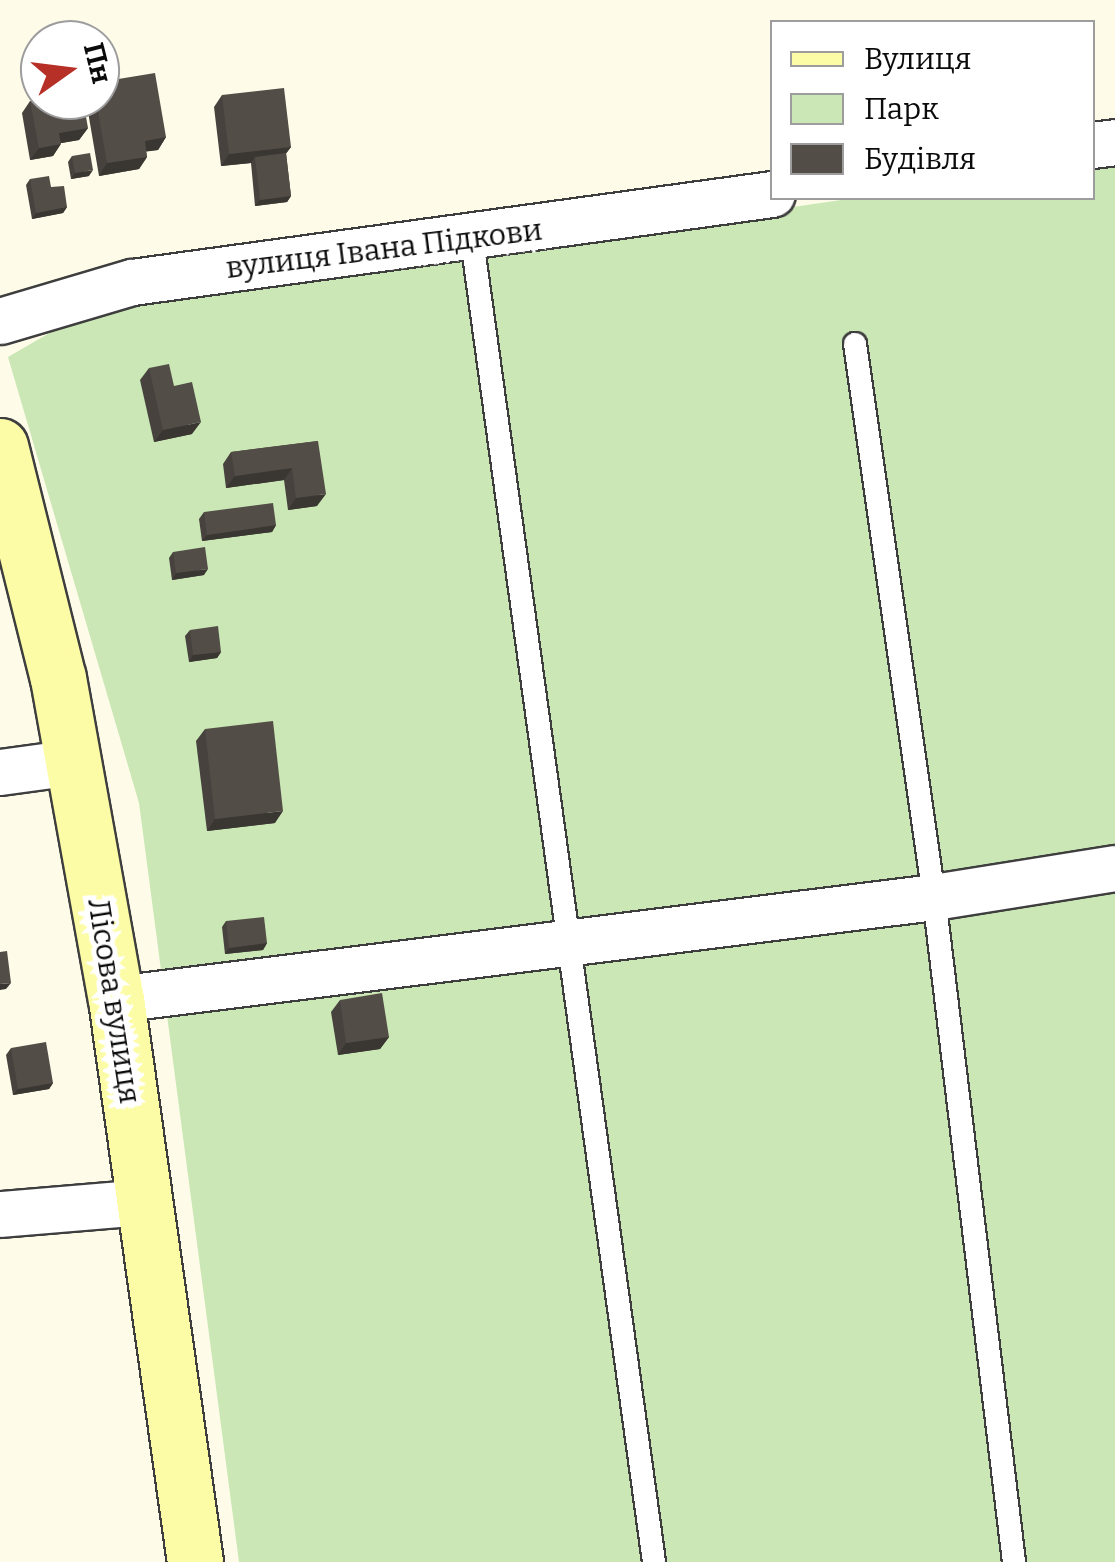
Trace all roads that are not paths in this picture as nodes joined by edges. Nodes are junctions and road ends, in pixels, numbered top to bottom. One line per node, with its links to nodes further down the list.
1 (770, 194): 2 (street, вулиця Івана Підкови)
2 (472, 240): 3 (street, вулиця Івана Підкови); 10 (lane)
3 (0, 321)
4 (855, 344): 9 (lane)
5 (0, 446): 6 (main road, Лісова вулиця)
6 (74, 762): 7 (street); 11 (main road, Лісова вулиця)
7 (0, 772)
8 (1115, 868): 9 (street)
9 (934, 897): 10 (street); 16 (lane)
10 (572, 941): 11 (street); 15 (lane)
11 (116, 999): 12 (main road, Лісова вулиця)
12 (144, 1202): 13 (street); 14 (main road, Лісова вулиця)
13 (0, 1214)
14 (195, 1562)
15 (654, 1562)
16 (1014, 1562)

